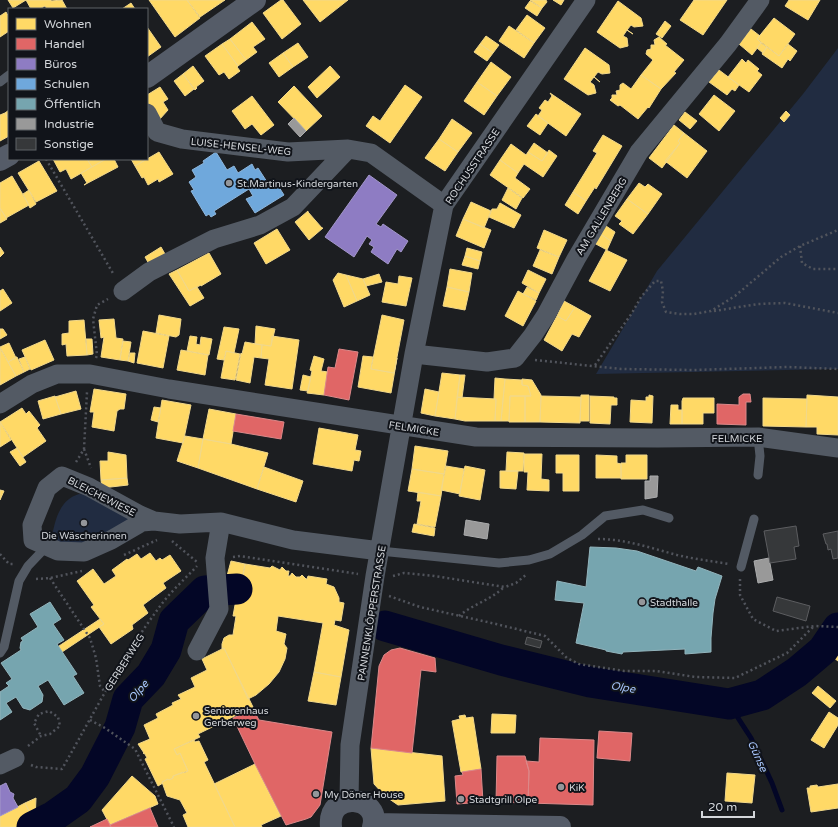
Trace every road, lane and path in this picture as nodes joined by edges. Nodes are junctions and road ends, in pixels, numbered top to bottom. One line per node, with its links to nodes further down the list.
1 (254, 0): 5 (street)
2 (586, 0): 10 (street, ROCHUSSTRASSE)
3 (760, 0): 19 (street, AM GALLENBERG)
4 (8, 76): 6 (lane)
5 (148, 76)
6 (0, 82)
7 (148, 115): 8 (street, LUISE-HENSEL-WEG)
8 (348, 148): 10 (street, LUISE-HENSEL-WEG); 15 (street)
9 (47, 160): 14 (path)
10 (444, 205): 19 (street, ROCHUSSTRASSE)
11 (838, 230): 12 (path)
12 (800, 246): 13 (path); 17 (path)
13 (838, 269)
14 (113, 274)
15 (123, 291)
16 (97, 305): 23 (path)
17 (711, 311): 18 (path); 21 (path)
18 (838, 313)
19 (414, 354): 25 (street, ROCHUSSTRASSE)
20 (558, 362): 21 (path)
21 (595, 365): 22 (path)
22 (838, 369)
23 (90, 374): 24 (street, FELMICKE); 25 (street, FELMICKE); 29 (path)
24 (0, 404)
25 (401, 426): 26 (street, FELMICKE); 38 (street, PANNENKLÖPPERSTRASSE)
26 (758, 437): 27 (street, FELMICKE); 28 (lane)
27 (838, 448)
28 (758, 475)
29 (65, 477): 32 (street, BLEICHEWIESE); 37 (street, BLEICHEWIESE)
30 (669, 518): 38 (lane)
31 (754, 519): 43 (lane)
32 (154, 521): 33 (street, BLEICHEWIESE); 37 (street, BLEICHEWIESE)
33 (221, 522): 38 (street, BLEICHEWIESE); 41 (street)
34 (597, 538): 43 (path)
35 (158, 539): 40 (path)
36 (171, 541): 41 (path)
37 (48, 546): 42 (lane)
38 (380, 551): 47 (street, PANNENKLÖPPERSTRASSE)
39 (0, 554): 42 (path)
40 (123, 556)
41 (207, 561): 47 (path); 53 (street); 55 (path, GERBERWEG)
42 (28, 566): 48 (lane)
43 (741, 567): 51 (path)
44 (88, 570): 46 (path)
45 (529, 572): 49 (path)
46 (50, 578): 48 (path); 55 (path)
47 (369, 580): 49 (path); 50 (path); 59 (street, PANNENKLÖPPERSTRASSE)
48 (19, 582): 54 (lane)
49 (505, 587): 50 (path)
50 (459, 616): 51 (path)
51 (815, 626): 52 (path)
52 (838, 627)
53 (197, 650)
54 (0, 653)
55 (105, 692): 56 (path, GERBERWEG)
56 (90, 720): 58 (path, GERBERWEG); 63 (path)
57 (41, 736): 57 (path); 58 (path)
58 (7, 762)
59 (349, 801): 60 (street); 64 (street)
60 (374, 826): 61 (street)
61 (410, 826): 62 (street)
62 (444, 826): 65 (street)
63 (174, 827)
64 (331, 827)
65 (560, 827)

